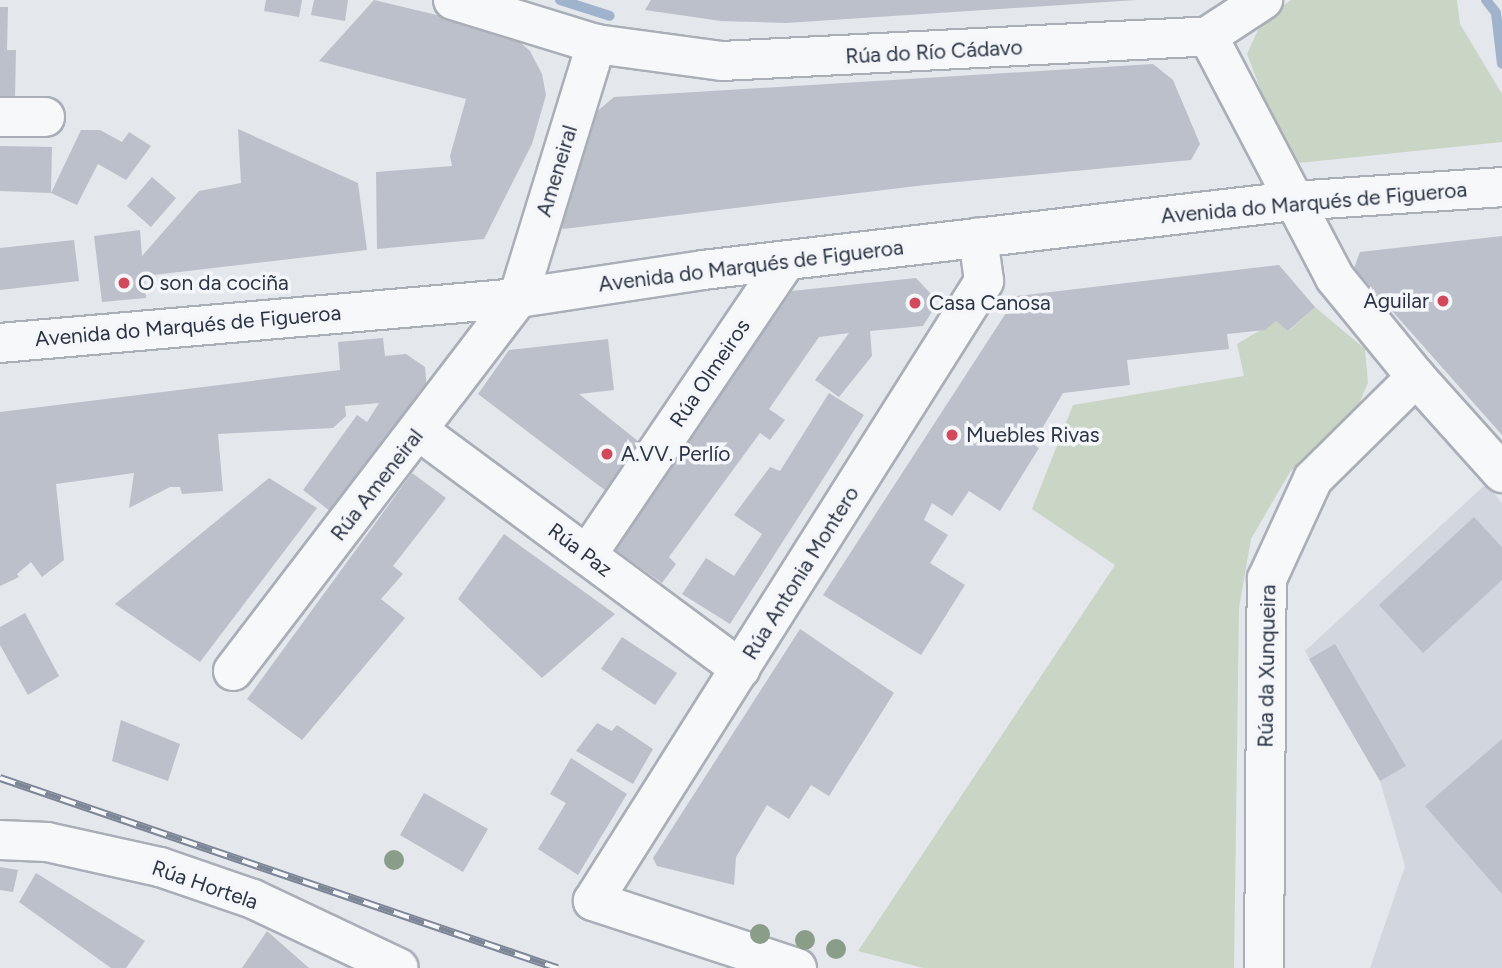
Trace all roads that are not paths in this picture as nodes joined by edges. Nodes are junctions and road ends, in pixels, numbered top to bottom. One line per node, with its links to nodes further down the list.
1 (453, 0): 4 (street, Rúa do Río Cádavo)
2 (1263, 0): 3 (street)
3 (1208, 36): 4 (street, Rúa do Río Cádavo); 8 (street)
4 (596, 44): 11 (street, Ameneiral)
5 (0, 117): 6 (street)
6 (45, 117)
7 (1502, 187): 8 (street, Avenida do Marqués de Figueroa)
8 (1293, 201): 9 (street, Avenida do Marqués de Figueroa); 13 (street)
9 (978, 237): 10 (street, Avenida do Marqués de Figueroa); 17 (street, Rúa Antonia Montero)
10 (786, 260): 11 (street, Avenida do Marqués de Figueroa); 16 (street, Rúa Olmeiros)
11 (518, 298): 12 (street, Avenida do Marqués de Figueroa); 14 (street, Rúa Ameneiral)
12 (0, 342)
13 (1416, 377): 15 (street); 22 (street, Rúa da Xunqueira)
14 (419, 431): 16 (street, Rúa Paz); 18 (street, Rúa Ameneiral)
15 (1502, 473)
16 (587, 555): 17 (street, Rúa Paz)
17 (741, 669): 21 (street, Rúa Antonia Montero)
18 (233, 671)
19 (0, 840): 20 (street, Rúa Hortela)
20 (399, 968)
21 (797, 968)
22 (1264, 968)

